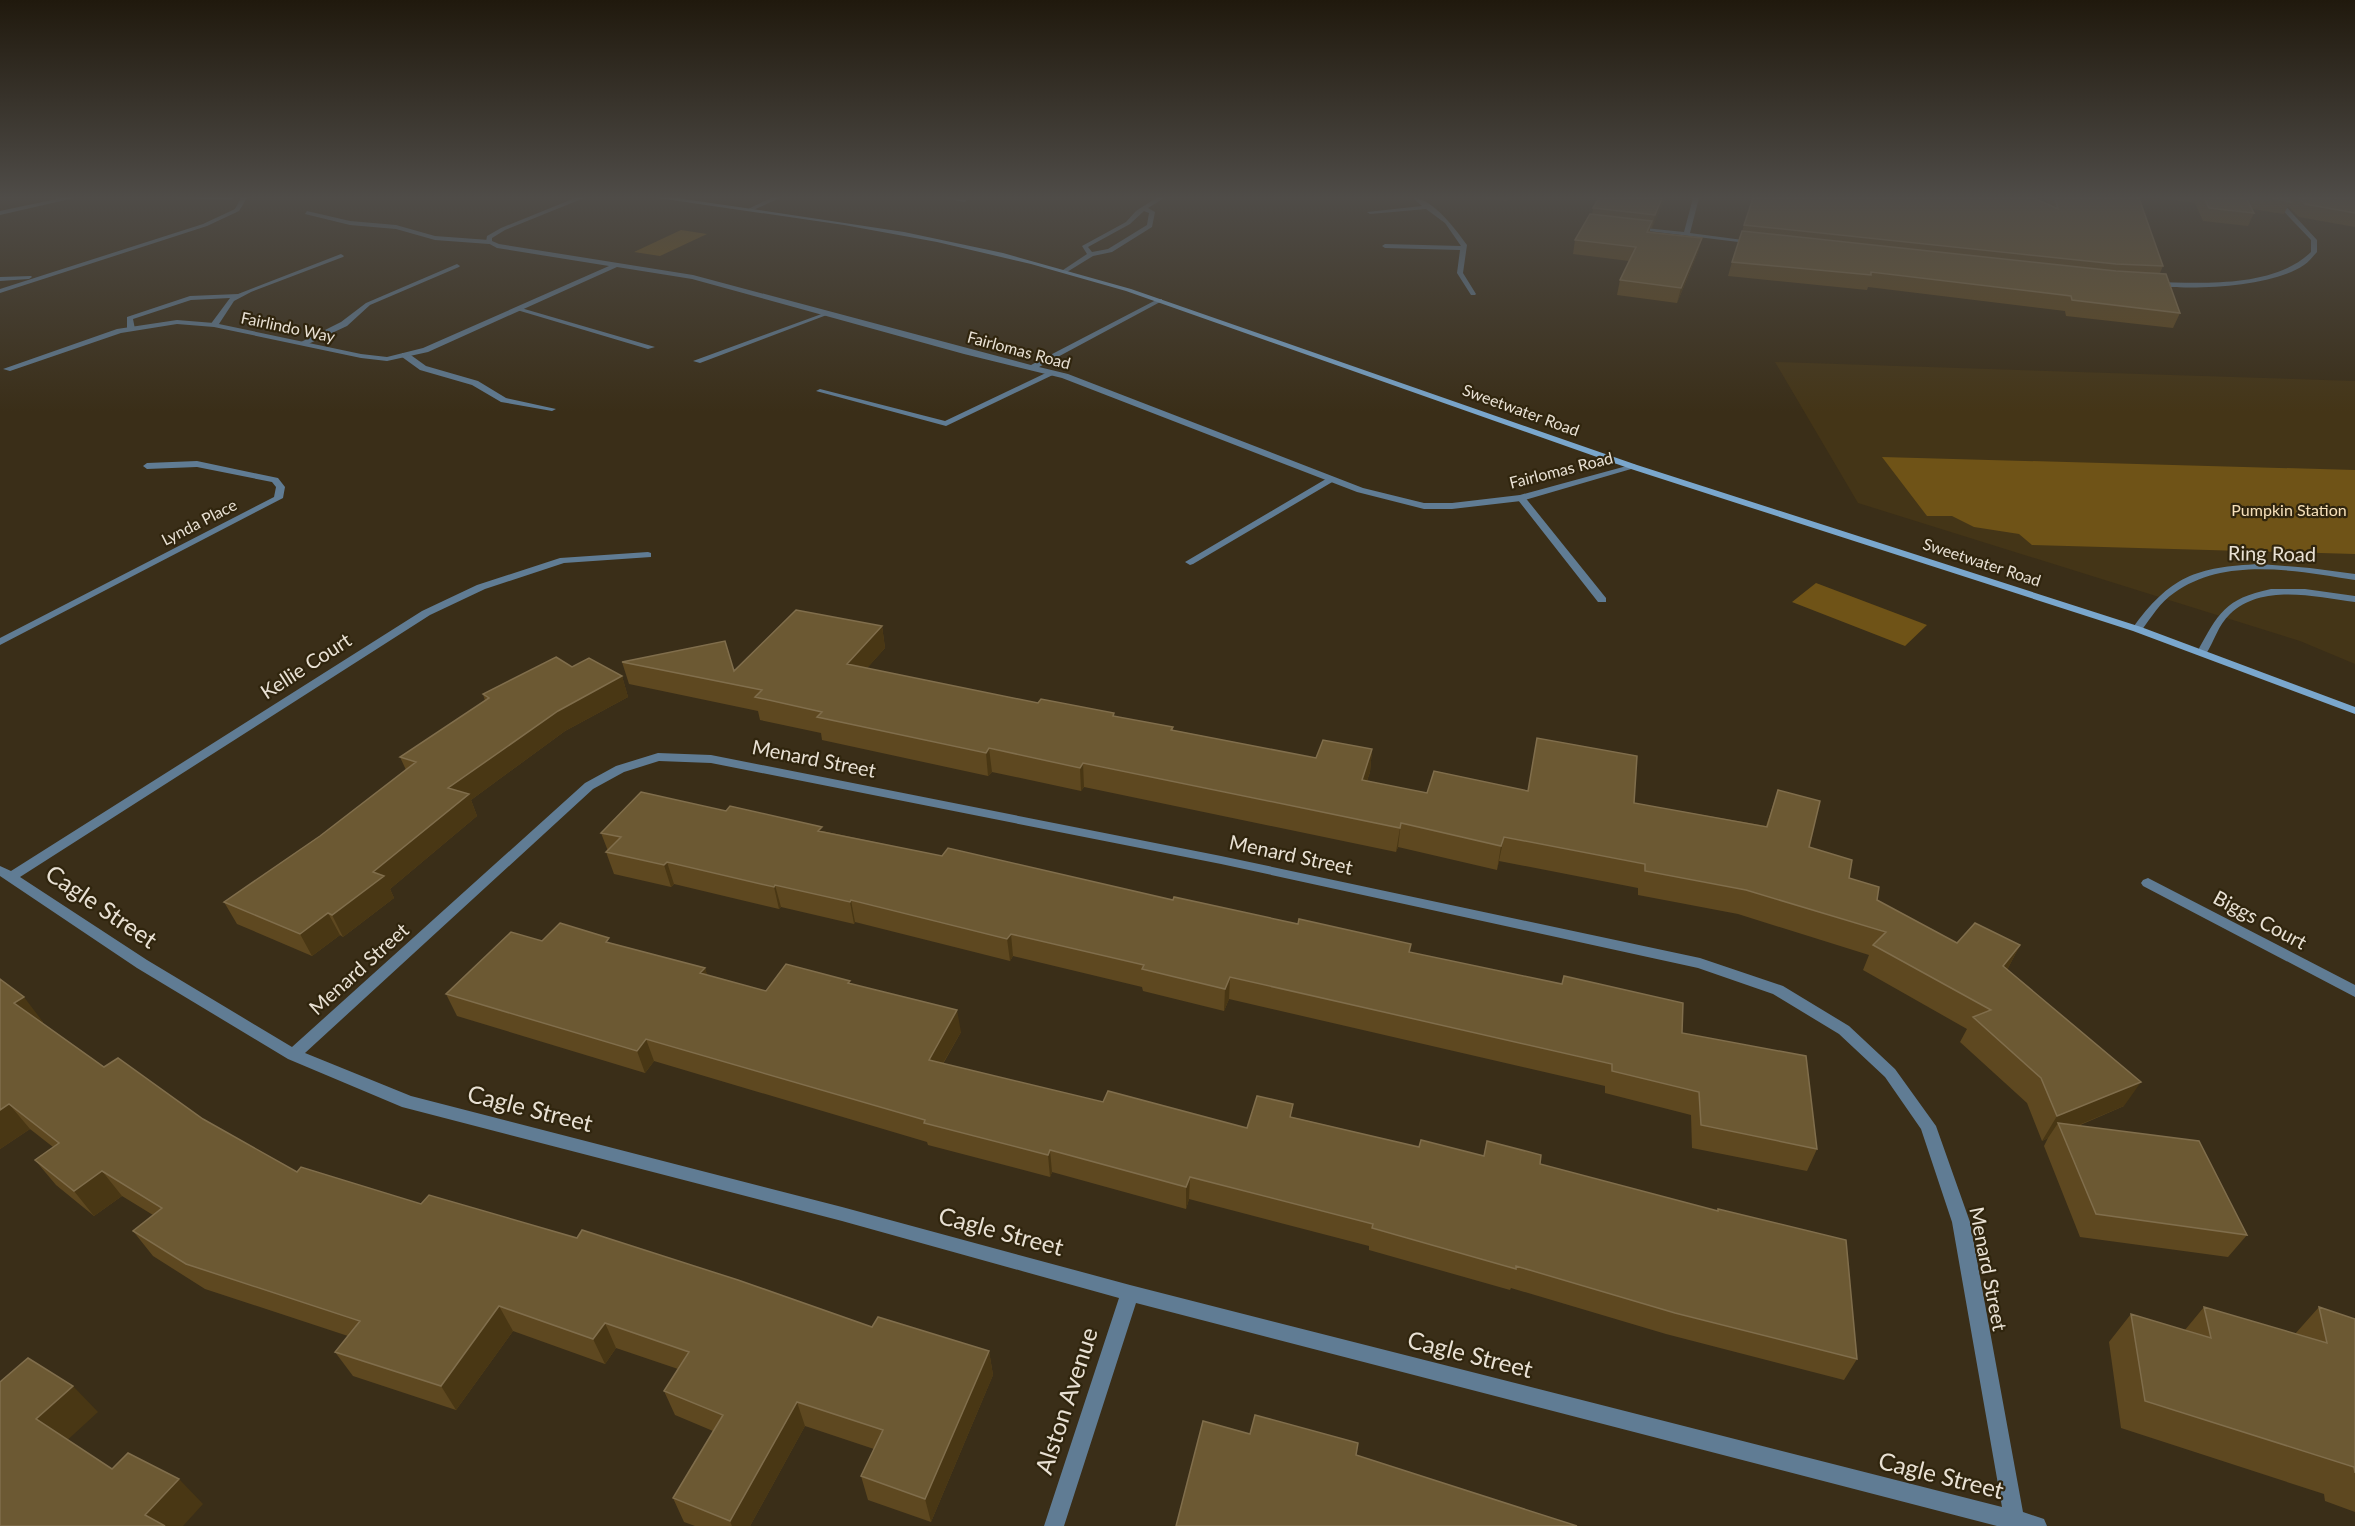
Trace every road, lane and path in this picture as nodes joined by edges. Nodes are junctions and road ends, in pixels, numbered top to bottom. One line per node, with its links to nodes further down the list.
1 (66, 269): 11 (street)
2 (306, 269): 16 (street)
3 (449, 269): 22 (street)
4 (607, 269): 18 (street, Fairlindo Way)
5 (637, 269): 19 (street, Fairlomas Road)
6 (1057, 269): 10 (main road, Sweetwater Road)
7 (1068, 269): 10 (street)
8 (1460, 269): 15 (street)
9 (2290, 269): 13 (street)
10 (1065, 271): 17 (main road, Sweetwater Road)
11 (45, 276): 12 (street); 14 (street)
12 (0, 279)
13 (2150, 284)
14 (0, 291)
15 (1473, 294)
16 (240, 296): 20 (street); 21 (street)
17 (1160, 300): 26 (street); 32 (main road, Sweetwater Road)
18 (519, 309): 23 (street); 24 (street, Fairlindo Way)
19 (829, 313): 25 (street); 26 (street, Fairlomas Road)
20 (214, 325): 21 (street, Fairlindo Way); 22 (street, Fairlindo Way)
21 (131, 329): 27 (street, Fairlindo Way)
22 (303, 342): 24 (street, Fairlindo Way)
23 (651, 347)
24 (405, 355): 30 (street)
25 (696, 361)
26 (1032, 368): 28 (street, Fairlomas Road)
27 (7, 369)
28 (1053, 373): 29 (street); 33 (street, Fairlomas Road)
29 (820, 391)
30 (552, 410)
31 (147, 466): 41 (street, Lynda Place)
32 (1634, 467): 34 (street, Fairlomas Road); 40 (main road, Sweetwater Road)
33 (1331, 479): 34 (street, Fairlomas Road); 36 (street)
34 (1521, 498): 39 (street)
35 (648, 555): 44 (street, Kellie Court)
36 (1190, 562)
37 (2355, 577): 40 (street, Ring Road)
38 (2355, 599): 42 (street, Ring Road)
39 (1602, 600)
40 (2137, 629): 42 (main road, Sweetwater Road)
41 (0, 642)
42 (2202, 652): 43 (main road, Sweetwater Road)
43 (2355, 711)
44 (6, 873): 47 (street, Cagle Street)
45 (2148, 883): 46 (street, Biggs Court)
46 (2355, 992)
47 (293, 1055): 48 (street, Cagle Street); 49 (street, Menard Street)
48 (1130, 1293): 49 (street, Cagle Street); 50 (street, Alston Avenue)
49 (2014, 1519): 51 (street, Cagle Street)
50 (1053, 1526)
51 (2037, 1526)

